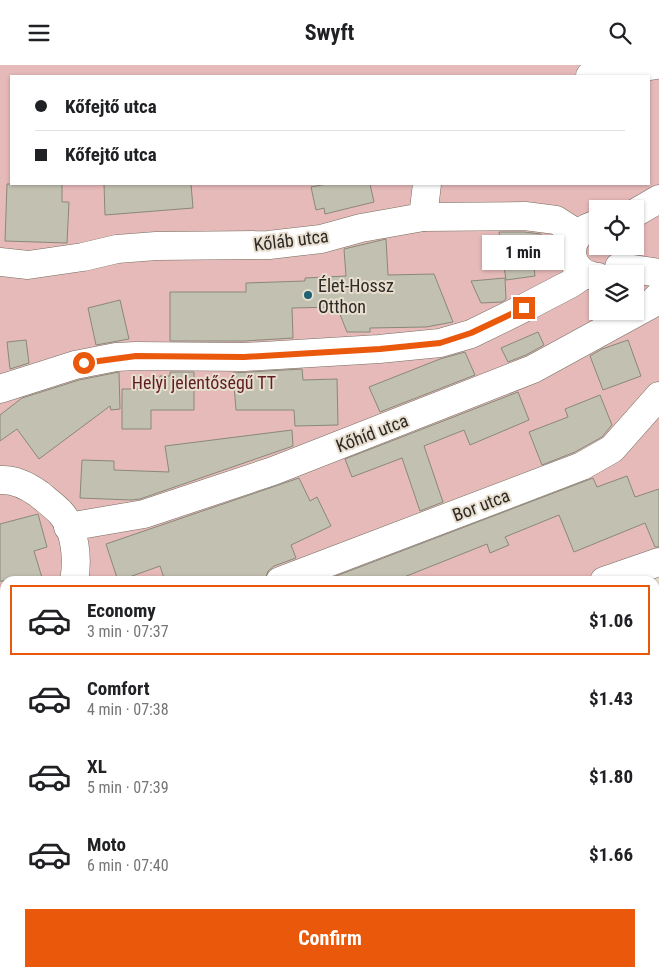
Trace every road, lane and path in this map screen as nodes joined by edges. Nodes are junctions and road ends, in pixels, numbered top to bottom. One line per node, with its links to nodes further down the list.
1 (656, 65): 2 (street)
2 (596, 75)
3 (427, 185): 6 (street)
4 (659, 199): 5 (street)
5 (644, 208)
6 (423, 217): 7 (street, Kőláb utca); 8 (street, Kőláb utca)
7 (588, 229): 9 (street)
8 (0, 262)
9 (590, 265)
10 (644, 271): 11 (street)
11 (659, 273)
12 (589, 275): 14 (street)
13 (659, 296): 17 (street, Kőhíd utca)
14 (0, 389)
15 (659, 396): 20 (street, Bor utca)
16 (0, 480): 17 (street)
17 (68, 527): 19 (street)
18 (659, 562): 21 (street)
19 (79, 576)
20 (293, 576)
21 (618, 576)

